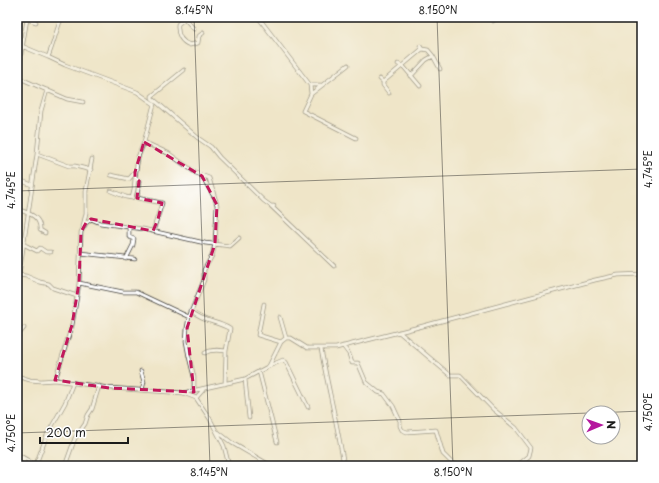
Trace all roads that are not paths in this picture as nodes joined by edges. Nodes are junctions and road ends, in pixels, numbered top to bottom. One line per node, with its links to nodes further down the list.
1 (62, 17): 12 (street)
2 (258, 17): 22 (street)
3 (499, 17): 5 (street)
4 (186, 18): 7 (street); 8 (street)
5 (493, 21)
6 (36, 22): 10 (street)
7 (194, 30)
8 (203, 33)
9 (17, 44): 10 (street)
10 (22, 45): 12 (street); 19 (street)
11 (433, 56): 15 (street); 16 (street); 18 (street)
12 (48, 57): 30 (street)
13 (398, 64): 15 (street)
14 (348, 65): 23 (street)
15 (403, 66): 18 (street); 21 (street)
16 (440, 69)
17 (184, 70): 54 (street)
18 (411, 76): 24 (street)
19 (17, 77): 25 (street)
20 (380, 79): 21 (street)
21 (383, 82): 26 (street)
22 (310, 85): 23 (street); 27 (street)
23 (321, 85): 27 (street)
24 (420, 86)
25 (46, 90): 28 (street); 31 (street)
26 (389, 93)
27 (310, 94): 29 (street)
28 (83, 102)
29 (356, 138)
30 (144, 142): 34 (street); 48 (street)
31 (37, 154): 33 (street); 38 (street)
32 (92, 159): 33 (street)
33 (91, 170): 44 (street)
34 (135, 172): 35 (street); 36 (street)
35 (111, 175)
36 (135, 178): 39 (street); 43 (street)
37 (17, 179): 38 (street)
38 (32, 185): 41 (street)
39 (111, 191)
40 (17, 209): 41 (street)
41 (28, 214): 45 (street); 49 (street)
42 (129, 227): 43 (street); 44 (street); 52 (street)
43 (153, 231): 48 (street)
44 (81, 232): 51 (street)
45 (45, 233)
46 (239, 238): 48 (street)
47 (17, 242): 49 (street)
48 (215, 244): 60 (street)
49 (24, 245): 50 (street); 56 (street)
50 (51, 252)
51 (80, 253): 52 (street); 57 (street)
52 (126, 258): 53 (street)
53 (135, 260)
54 (334, 266)
55 (642, 274): 64 (street)
56 (18, 275): 58 (street)
57 (79, 282): 58 (street); 61 (street)
58 (77, 296): 77 (street)
59 (264, 304): 66 (street)
60 (191, 311): 61 (street); 70 (street)
61 (189, 317): 83 (street)
62 (280, 317): 65 (street)
63 (24, 328): 67 (street)
64 (399, 332): 68 (street); 100 (street)
65 (286, 338): 66 (street); 69 (street)
66 (281, 342): 72 (street)
67 (17, 343)
68 (343, 346): 69 (street); 99 (street)
69 (321, 349): 98 (street)
70 (226, 351): 71 (street); 79 (street)
71 (205, 353)
72 (269, 366): 74 (street); 86 (street)
73 (141, 371): 81 (street)
74 (259, 371): 76 (street); 89 (street)
75 (17, 376): 77 (street)
76 (245, 379): 79 (street); 87 (street)
77 (55, 380): 78 (street)
78 (73, 382): 80 (street); 92 (street)
79 (225, 384): 82 (street)
80 (99, 386): 81 (street); 95 (street)
81 (142, 390): 84 (street)
82 (202, 390): 83 (street); 85 (street)
83 (194, 392): 84 (street)
84 (183, 394): 85 (street)
85 (196, 398): 88 (street)
86 (308, 406)
87 (250, 418)
88 (216, 431): 96 (street); 97 (street)
89 (277, 442)
90 (17, 454): 91 (street)
91 (22, 457): 92 (street); 93 (street)
92 (36, 464): 94 (street)
93 (19, 466)
94 (43, 466)
95 (65, 466)
96 (228, 466)
97 (284, 466)
98 (344, 466)
99 (455, 466)
100 (517, 466)

